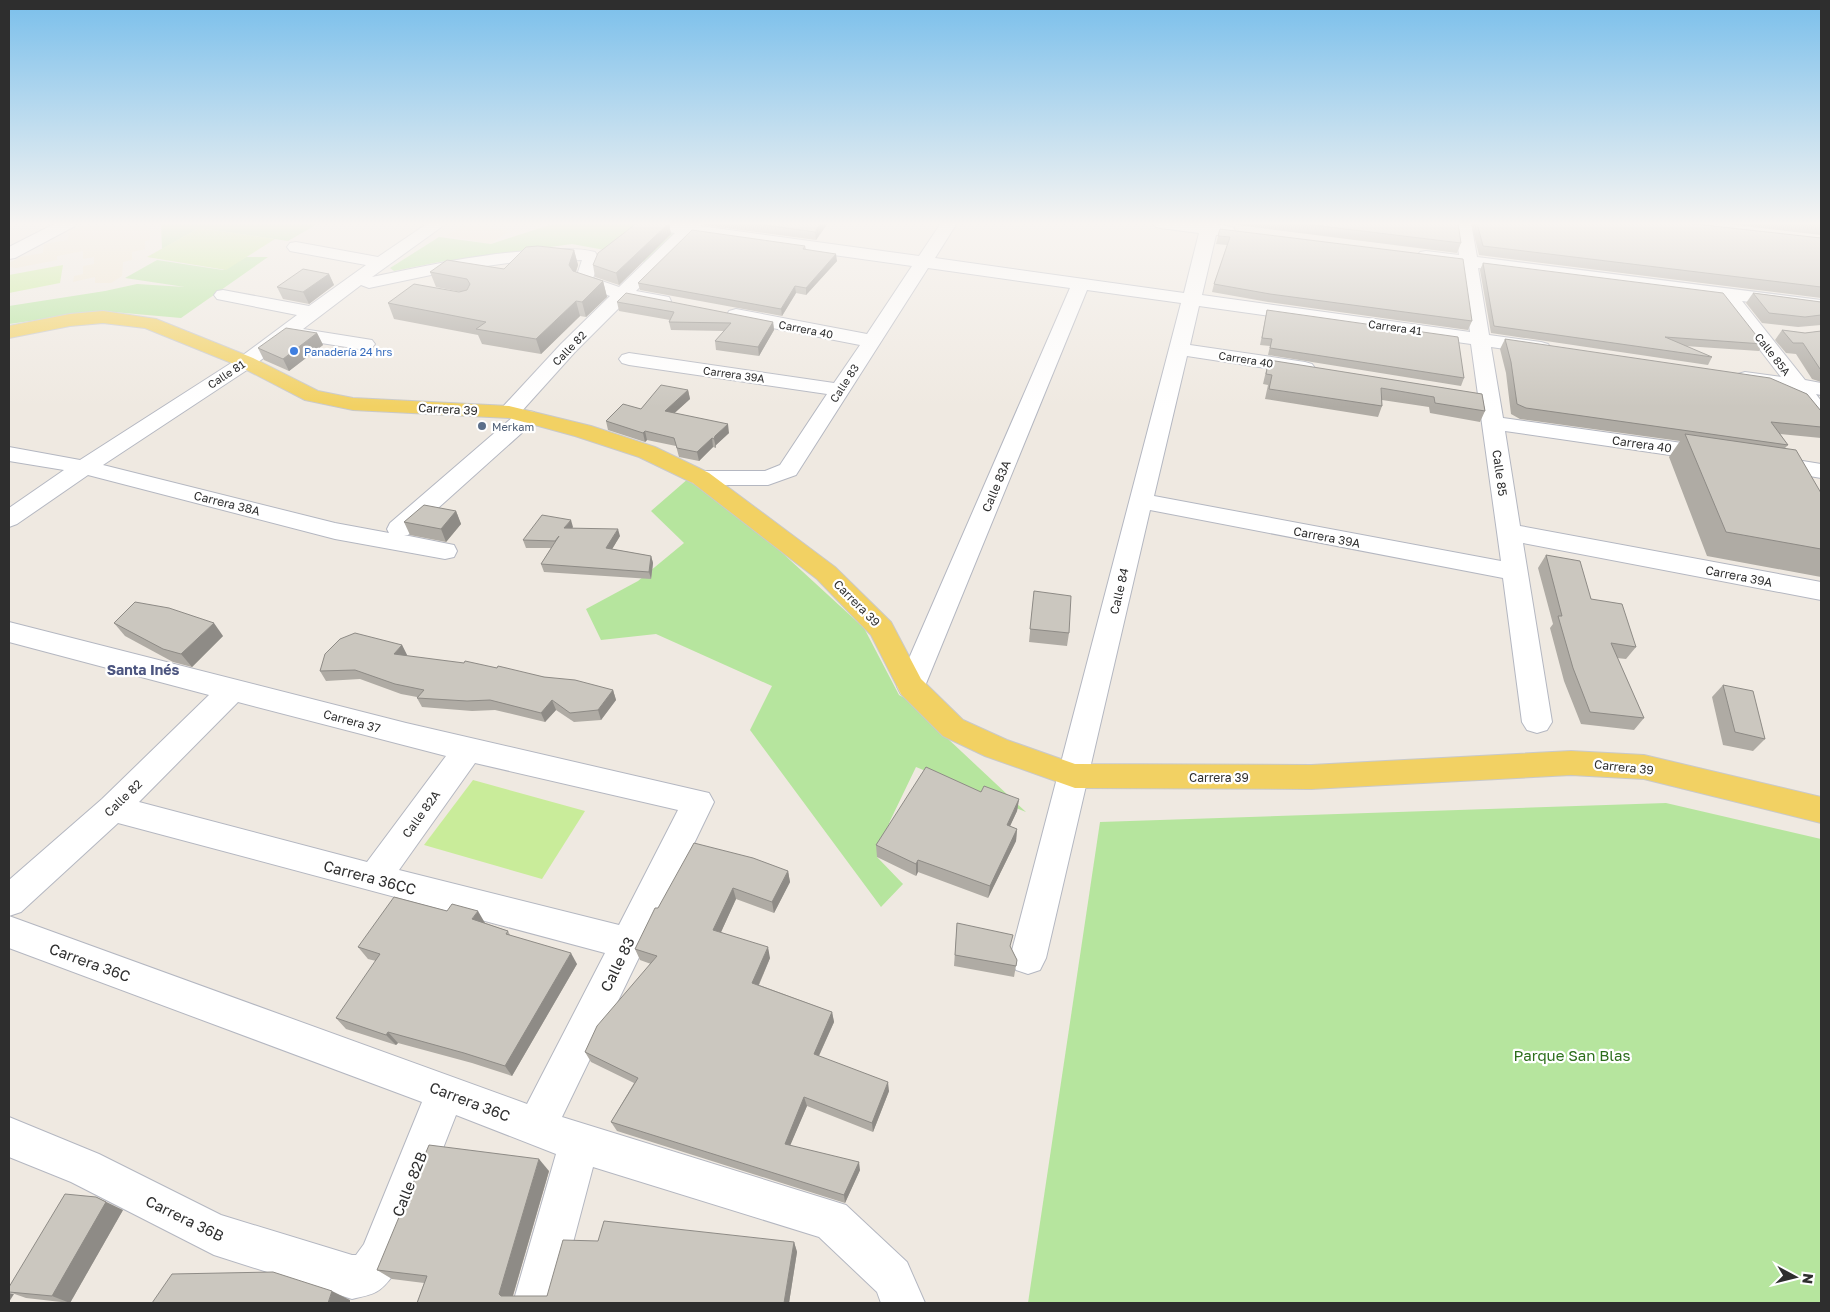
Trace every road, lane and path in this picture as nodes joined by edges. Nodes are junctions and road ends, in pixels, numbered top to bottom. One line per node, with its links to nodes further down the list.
1 (358, 284): 18 (street, Calle 81)
2 (378, 284): 11 (street)
3 (593, 284): 13 (street)
4 (632, 284): 13 (street, Calle 82)
5 (909, 284): 25 (street, Calle 83)
6 (1074, 284): 10 (street, Carrera 41)
7 (1197, 284): 15 (street, Calle 84)
8 (1472, 284): 24 (street, Calle 85)
9 (1656, 284): 12 (street)
10 (1080, 285): 15 (street, Carrera 41); 51 (street, Calle 83A)
11 (414, 292)
12 (1726, 293): 17 (street); 20 (street, Calle 85A)
13 (622, 294): 16 (street); 36 (street, Calle 82)
14 (223, 296): 18 (street)
15 (1193, 300): 24 (street, Carrera 41); 27 (street, Calle 84)
16 (680, 305)
17 (1821, 305)
18 (312, 312): 22 (street, Calle 81)
19 (718, 312): 25 (street, Carrera 40)
20 (1754, 330): 23 (street); 33 (street, Calle 85A)
21 (9, 332): 30 (main road, Carrera 39)
22 (286, 332): 26 (street); 30 (street, Calle 81)
23 (1781, 333)
24 (1480, 339): 28 (street, Carrera 41); 38 (street, Calle 85)
25 (872, 341): 35 (street, Calle 83)
26 (365, 344)
27 (1180, 349): 31 (street, Carrera 40); 43 (street, Calle 84)
28 (1557, 350)
29 (629, 359): 35 (street, Carrera 39A)
30 (246, 362): 36 (main road, Carrera 39); 40 (street, Calle 81)
31 (1325, 372)
32 (1731, 376): 33 (street)
33 (1798, 386): 34 (street); 37 (street, Calle 85A)
34 (1821, 389)
35 (840, 390): 42 (street, Calle 83)
36 (518, 415): 42 (main road, Carrera 39); 46 (street, Calle 82)
37 (1821, 415)
38 (1493, 423): 41 (street, Carrera 40); 45 (street, Calle 85)
39 (9, 454): 40 (street, Carrera 38A)
40 (84, 467): 44 (street, Calle 81); 46 (street, Carrera 38A)
41 (1821, 472)
42 (701, 478): 51 (main road, Carrera 39)
43 (1140, 501): 48 (street, Carrera 39A); 55 (street, Calle 84)
44 (9, 519)
45 (1509, 532): 48 (street, Calle 85); 49 (street, Carrera 39A)
46 (386, 540): 47 (street, Carrera 38A)
47 (445, 551)
48 (1514, 572): 53 (street, Calle 85)
49 (1821, 591)
50 (9, 632): 52 (street, Carrera 37)
51 (912, 686): 55 (main road, Carrera 39)
52 (232, 690): 54 (street, Carrera 37); 57 (street, Calle 82)
53 (1537, 722)
54 (468, 750): 56 (street, Carrera 37); 59 (street, Calle 82A)
55 (1075, 776): 58 (main road, Carrera 39); 63 (street, Calle 84)
56 (698, 802): 62 (street, Calle 83)
57 (113, 808): 59 (street, Carrera 36CC); 60 (street, Calle 82)
58 (1821, 810)
59 (374, 878): 62 (street, Carrera 36CC)
60 (9, 901)
61 (9, 932): 64 (street, Carrera 36C)
62 (628, 943): 65 (street, Calle 83)
63 (1028, 958)
64 (446, 1092): 65 (street, Carrera 36C); 68 (street, Calle 82B)
65 (536, 1126): 67 (street, Carrera 36C)
66 (9, 1137): 68 (street, Carrera 36B)
67 (579, 1143): 69 (street); 70 (street, Carrera 36C)
68 (368, 1274)
69 (535, 1303)
70 (903, 1303)

